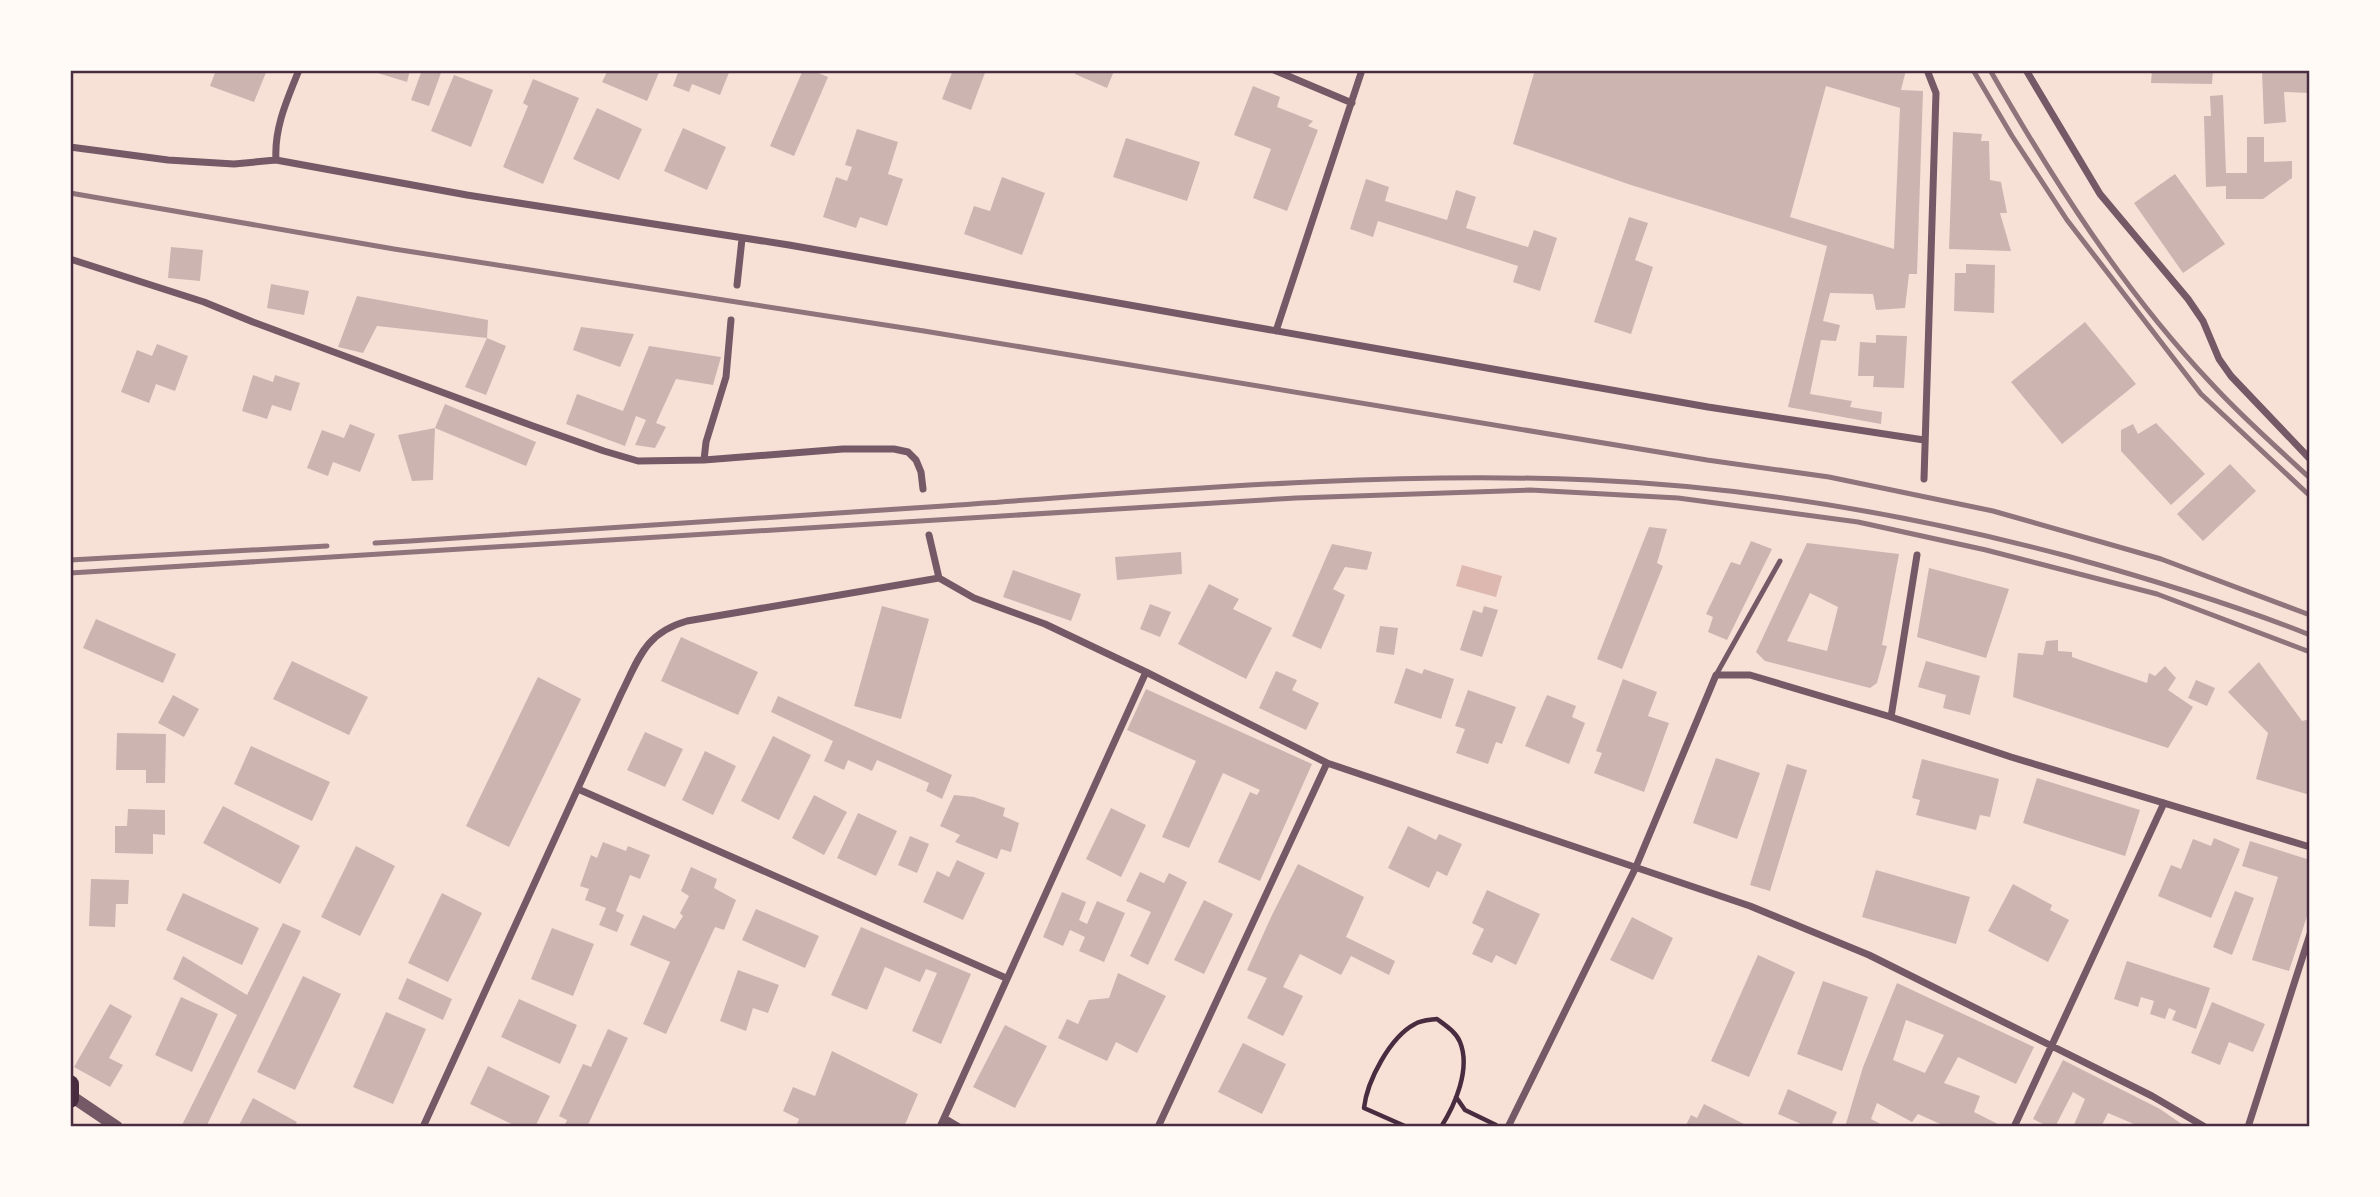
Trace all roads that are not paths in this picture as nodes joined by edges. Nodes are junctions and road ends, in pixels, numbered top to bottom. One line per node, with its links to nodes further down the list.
1 (299, 70): 8 (street)
2 (1274, 70): 6 (street)
3 (1362, 70): 6 (street)
4 (1927, 70): 14 (street)
5 (2026, 70): 15 (street)
6 (1352, 103): 13 (street)
7 (70, 147): 8 (street)
8 (276, 160): 9 (street)
9 (742, 239): 11 (street); 13 (street)
10 (70, 259): 16 (street)
11 (737, 285)
12 (731, 320): 16 (street)
13 (1276, 331): 14 (street)
14 (1924, 440): 17 (street)
15 (2310, 459)
16 (704, 460): 18 (street)
17 (1924, 479)
18 (923, 489)
19 (929, 535): 22 (street)
20 (1917, 555): 25 (street)
21 (1780, 561): 24 (lane)
22 (939, 578): 23 (street); 27 (street)
23 (1146, 672): 26 (street); 32 (street)
24 (1716, 675): 25 (street); 30 (street)
25 (1891, 717): 28 (street)
26 (1327, 763): 30 (street); 41 (street)
27 (578, 789): 32 (street); 38 (street)
28 (2164, 803): 29 (street); 33 (street)
29 (2310, 847)
30 (1635, 869): 33 (street); 42 (street)
31 (2310, 934): 45 (street)
32 (1006, 978): 36 (street)
33 (2051, 1045): 43 (street); 44 (street)
34 (70, 1084): 35 (main road)
35 (70, 1097): 37 (street)
36 (944, 1118): 39 (street); 40 (street)
37 (117, 1127)
38 (423, 1127)
39 (940, 1127)
40 (959, 1127)
41 (1158, 1127)
42 (1508, 1127)
43 (2014, 1127)
44 (2205, 1127)
45 (2248, 1127)

